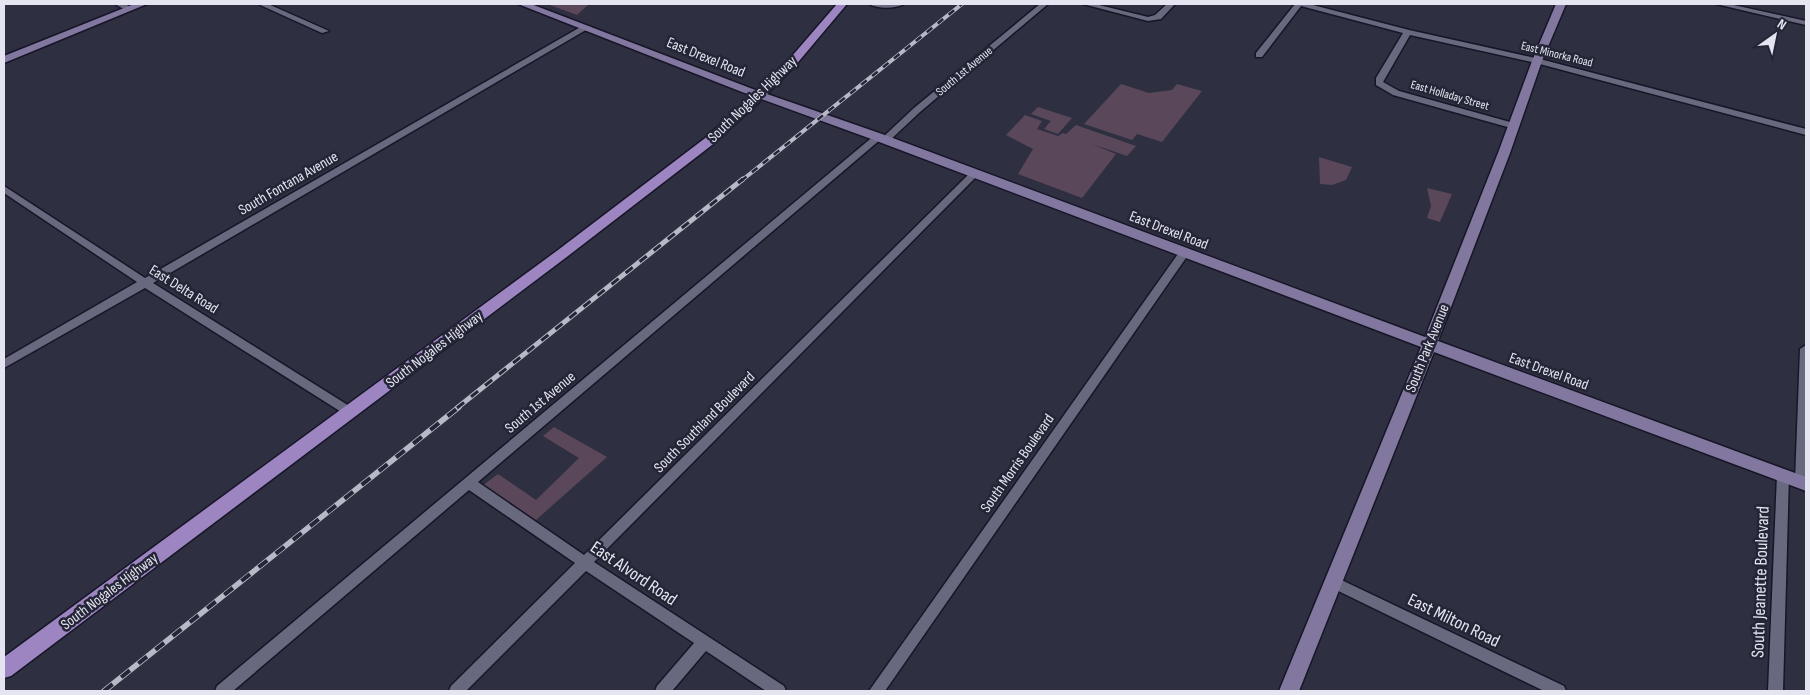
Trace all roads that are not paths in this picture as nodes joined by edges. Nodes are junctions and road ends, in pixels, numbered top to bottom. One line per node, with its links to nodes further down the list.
1 (119, 4): 14 (street)
2 (142, 4): 14 (street)
3 (262, 4): 17 (street)
4 (523, 4): 16 (street, East Drexel Road)
5 (842, 4): 22 (main road, South Nogales Highway)
6 (873, 4): 7 (street)
7 (900, 4)
8 (1044, 4): 25 (street, South 1st Avenue)
9 (1088, 4): 10 (street)
10 (1172, 4)
11 (1300, 4): 18 (street, East Minorka Road); 19 (street)
12 (1561, 4): 21 (street, South Park Avenue)
13 (1720, 4): 15 (street)
14 (130, 9): 20 (street)
15 (1806, 23)
16 (587, 27): 22 (street, East Drexel Road); 29 (street, South Fontana Avenue)
17 (325, 31)
18 (1408, 32): 21 (street, East Minorka Road); 23 (street, East Holladay Street)
19 (1259, 55)
20 (4, 60)
21 (1537, 61): 23 (street, South Park Avenue); 24 (street, East Minorka Road)
22 (759, 95): 25 (street, East Drexel Road); 33 (main road, South Nogales Highway)
23 (1514, 126): 30 (street, South Park Avenue)
24 (1806, 132)
25 (882, 139): 26 (street, East Drexel Road); 36 (street, South 1st Avenue)
26 (974, 174): 28 (street, East Drexel Road); 37 (street, South Southland Boulevard)
27 (4, 189): 29 (street, East Delta Road)
28 (1184, 254): 30 (street, East Drexel Road); 45 (street, South Morris Boulevard)
29 (145, 283): 32 (street, South Fontana Avenue); 33 (street, East Delta Road)
30 (1429, 344): 34 (street, East Drexel Road); 38 (street, South Park Avenue)
31 (1806, 349): 35 (street)
32 (4, 364)
33 (350, 412): 40 (main road, South Nogales Highway)
34 (1783, 475): 35 (street, East Drexel Road); 48 (street, South Jeanette Boulevard)
35 (1803, 482)
36 (469, 483): 37 (street, East Alvord Road); 41 (street, South 1st Avenue)
37 (585, 563): 39 (street, East Alvord Road); 42 (street, South Southland Boulevard)
38 (1333, 582): 46 (street, South Park Avenue); 47 (street, East Milton Road)
39 (704, 642): 43 (street); 44 (street, East Alvord Road)
40 (4, 669)
41 (222, 691)
42 (456, 691)
43 (662, 691)
44 (779, 691)
45 (876, 691)
46 (1289, 691)
47 (1559, 691)
48 (1775, 691)

